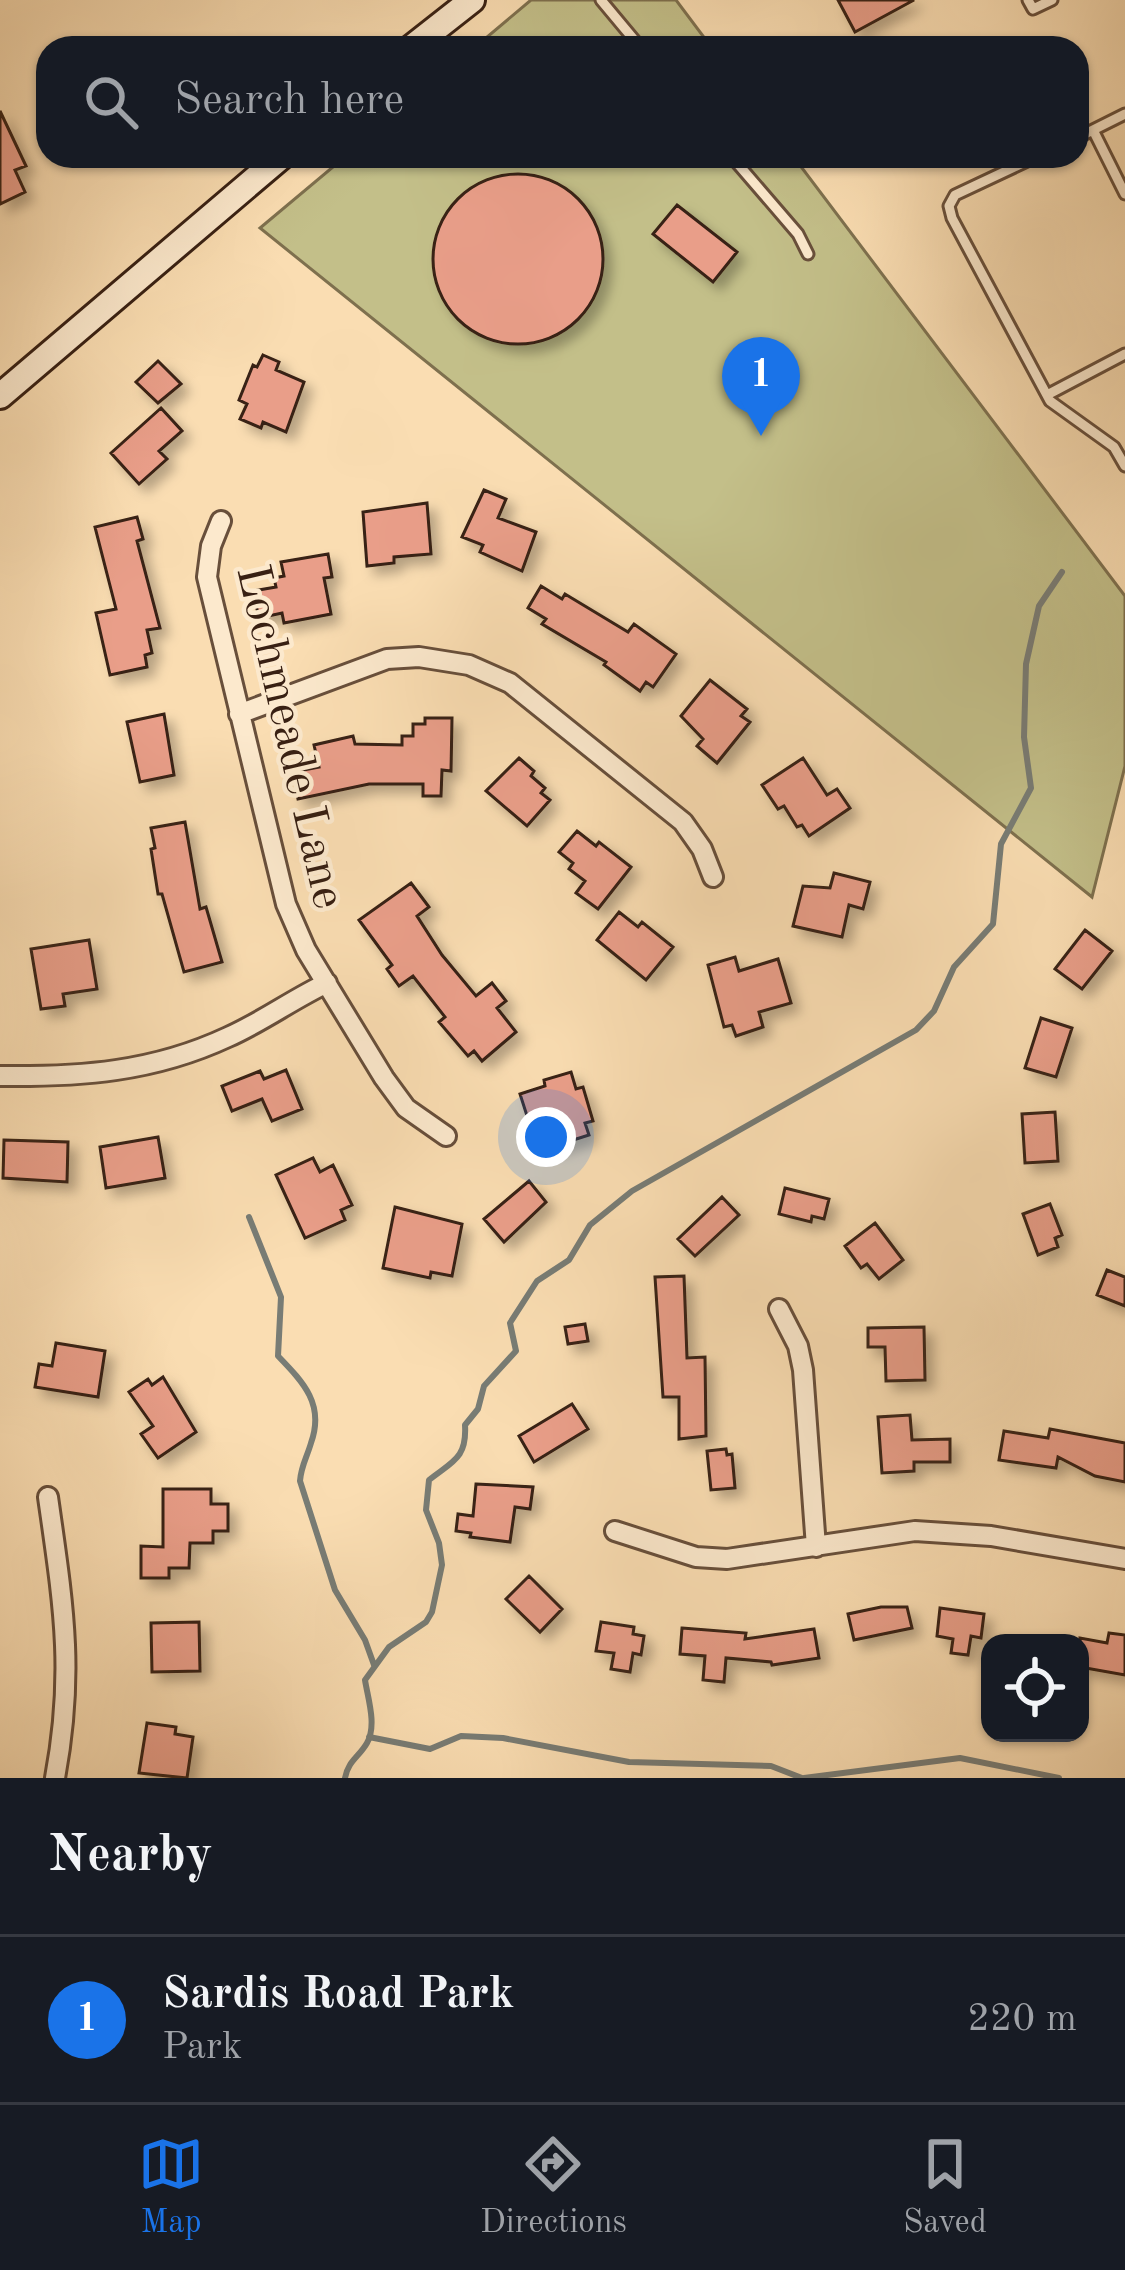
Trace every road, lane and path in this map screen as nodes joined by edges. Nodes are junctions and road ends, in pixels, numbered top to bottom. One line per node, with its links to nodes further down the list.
1 (472, 0): 5 (main road)
2 (601, 0): 6 (lane)
3 (1028, 0): 4 (lane)
4 (1052, 0)
5 (426, 36)
6 (630, 36)
7 (1125, 113): 8 (lane)
8 (1093, 130): 9 (lane); 13 (lane)
9 (1089, 132)
10 (268, 168): 17 (main road)
11 (741, 168): 14 (lane)
12 (1012, 168): 16 (lane)
13 (1125, 194)
14 (808, 254)
15 (1125, 354): 16 (lane)
16 (1047, 394): 18 (lane)
17 (0, 396)
18 (1125, 466)
19 (221, 521): 20 (street, Lochmeade Lane)
20 (239, 714): 21 (street); 22 (street, Lochmeade Lane)
21 (713, 877)
22 (326, 983): 23 (street); 24 (street, Lochmeade Lane)
23 (0, 1076)
24 (446, 1136)
25 (778, 1309): 28 (street)
26 (48, 1497): 30 (street)
27 (615, 1532): 28 (street)
28 (816, 1547): 29 (street)
29 (1125, 1559)
30 (55, 1778)

